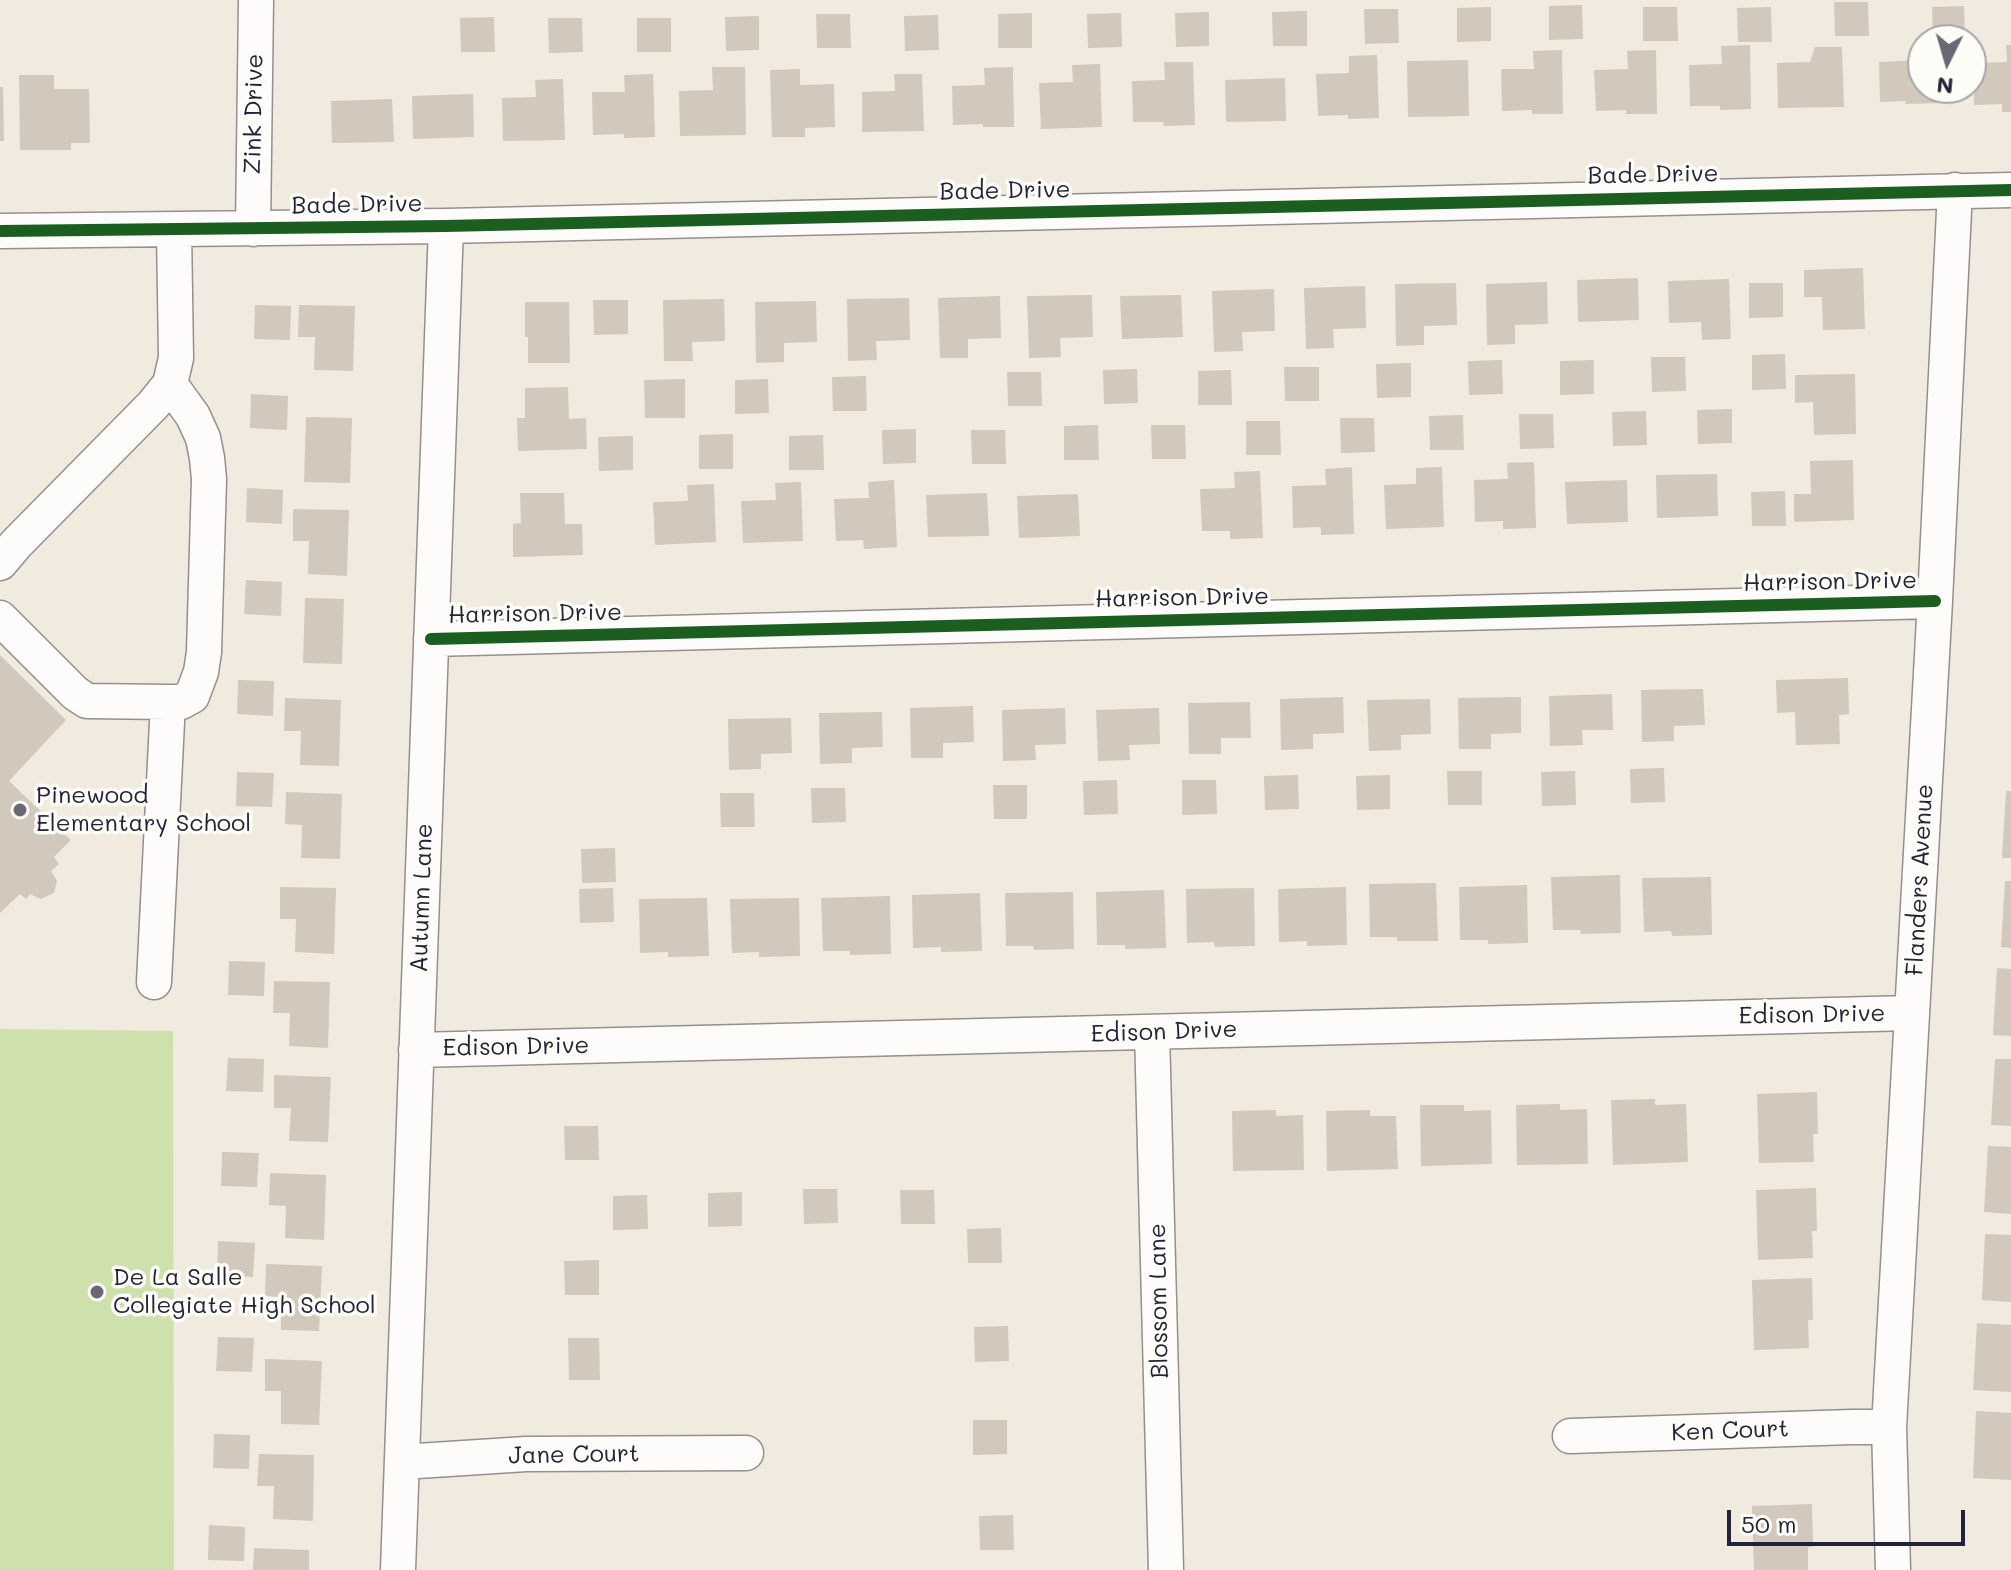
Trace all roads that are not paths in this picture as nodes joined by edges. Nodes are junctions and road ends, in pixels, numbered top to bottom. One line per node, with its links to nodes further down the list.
1 (256, 0): 5 (street, Zink Drive)
2 (1955, 190): 3 (street, Bade Drive); 4 (street, Bade Drive); 10 (street, Flanders Avenue)
3 (2011, 190)
4 (446, 226): 5 (street, Bade Drive); 12 (street, Autumn Lane)
5 (253, 229): 6 (street, Bade Drive)
6 (174, 230): 7 (street, Bade Drive); 8 (street)
7 (0, 231)
8 (170, 384): 9 (street); 13 (street)
9 (0, 563)
10 (1935, 601): 12 (street, Harrison Drive); 15 (street, Flanders Avenue)
11 (0, 618): 13 (street)
12 (431, 639): 17 (street, Autumn Lane)
13 (168, 702): 14 (street)
14 (154, 982)
15 (1912, 1013): 16 (street, Edison Drive); 18 (street, Flanders Avenue)
16 (1152, 1032): 17 (street, Edison Drive); 23 (street, Blossom Lane)
17 (416, 1050): 21 (street, Autumn Lane)
18 (1889, 1427): 19 (street, Ken Court); 24 (street, Flanders Avenue)
19 (1570, 1436)
20 (746, 1453): 21 (street, Jane Court)
21 (402, 1462): 22 (street, Autumn Lane)
22 (398, 1570)
23 (1166, 1570)
24 (1893, 1570)

